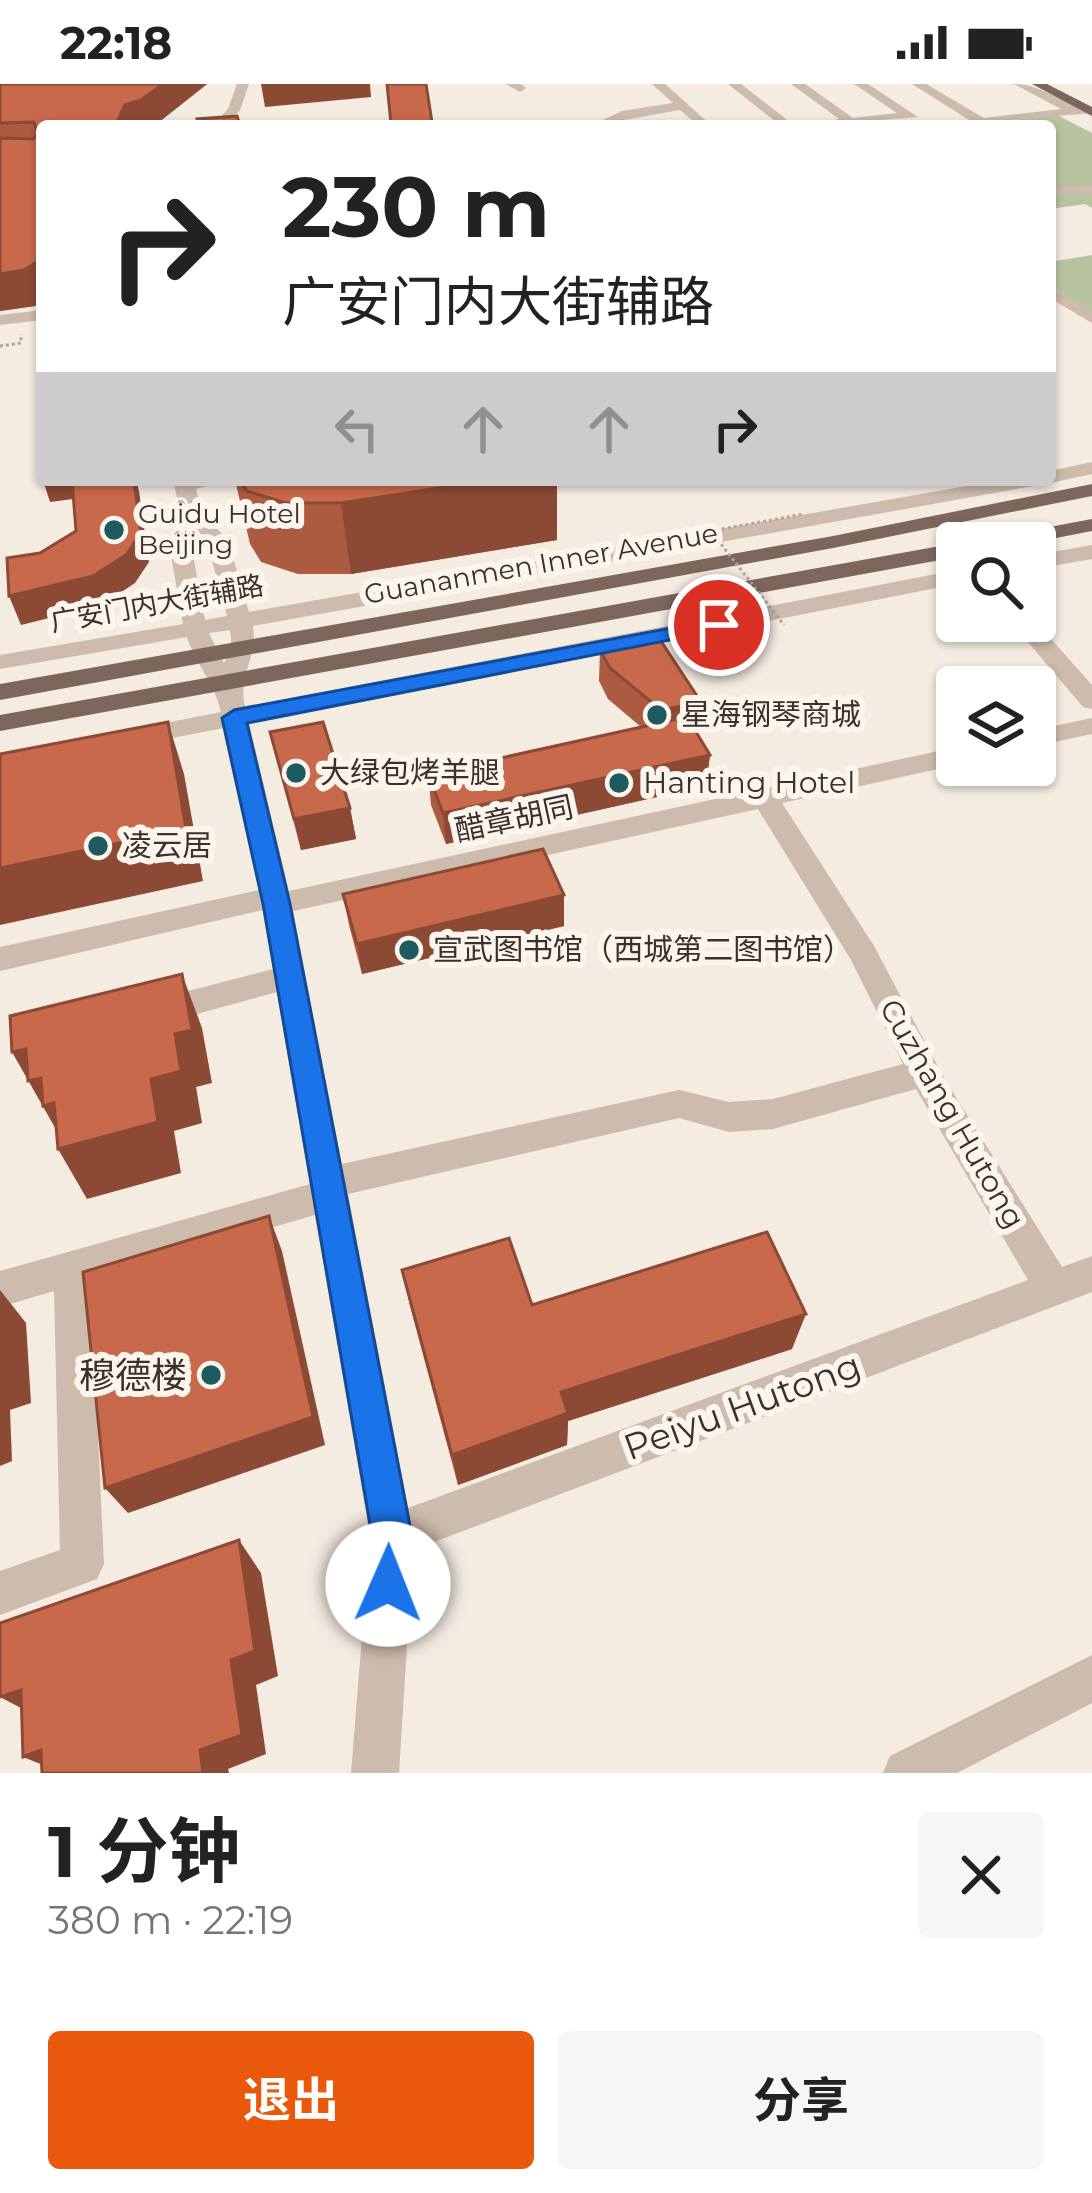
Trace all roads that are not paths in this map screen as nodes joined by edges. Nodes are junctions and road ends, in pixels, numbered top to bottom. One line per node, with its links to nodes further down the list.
1 (243, 84): 13 (street)
2 (658, 84): 10 (street)
3 (734, 84): 16 (street)
4 (797, 84): 17 (street)
5 (860, 84): 12 (street)
6 (918, 84): 20 (street)
7 (1020, 84): 11 (street)
8 (1038, 84): 11 (main road)
9 (1067, 84): 11 (main road)
10 (680, 106): 14 (street); 15 (street)
11 (1088, 110): 21 (street)
12 (910, 115): 18 (street); 19 (street)
13 (224, 120)
14 (610, 120)
15 (698, 120)
16 (781, 120)
17 (849, 120)
18 (860, 120)
19 (918, 120)
20 (978, 120)
21 (999, 120)
22 (1092, 188): 23 (street)
23 (1056, 191)
24 (1056, 295): 26 (street)
25 (36, 317): 27 (street)
26 (1092, 318)
27 (0, 320)
28 (1092, 468): 29 (street)
29 (1056, 476)
30 (184, 486): 33 (street)
31 (1021, 486): 32 (main road, Guananmen Inner Avenue); 40 (street, 广安门内大街辅路); 43 (main road, Guananmen Inner Avenue)
32 (1092, 490)
33 (192, 515): 40 (street); 41 (street)
34 (1088, 530): 35 (main road)
35 (1056, 535)
36 (1092, 552): 38 (street)
37 (936, 554): 45 (main road, Guananmen Inner Avenue)
38 (1056, 558)
39 (936, 580): 45 (street)
40 (240, 620): 41 (street, 广安门内大街辅路); 43 (street)
41 (195, 627): 44 (street, 广安门内大街辅路); 45 (street)
42 (1040, 642): 47 (street)
43 (244, 648): 45 (street)
44 (0, 662)
45 (222, 685): 46 (main road, Guananmen Inner Avenue); 48 (main road, Guananmen Inner Avenue); 51 (street); 54 (street)
46 (8, 688)
47 (1092, 701)
48 (0, 723)
49 (1092, 726): 50 (street)
50 (1056, 734)
51 (94, 745)
52 (936, 760): 53 (street)
53 (765, 798): 54 (street, 醋章胡同); 58 (street, Cuzhang Hutong)
54 (276, 900): 55 (street, 醋章胡同); 56 (street)
55 (0, 959)
56 (290, 977): 57 (street); 59 (street)
57 (132, 1018)
58 (923, 1072): 59 (street); 61 (street, Cuzhang Hutong)
59 (328, 1189): 60 (street); 63 (street)
60 (72, 1270): 62 (street); 64 (street)
61 (1074, 1282): 63 (street, Peiyu Hutong)
62 (0, 1289)
63 (392, 1536): 66 (street)
64 (0, 1593)
65 (1092, 1678): 67 (street)
66 (374, 1773)
67 (908, 1773)

